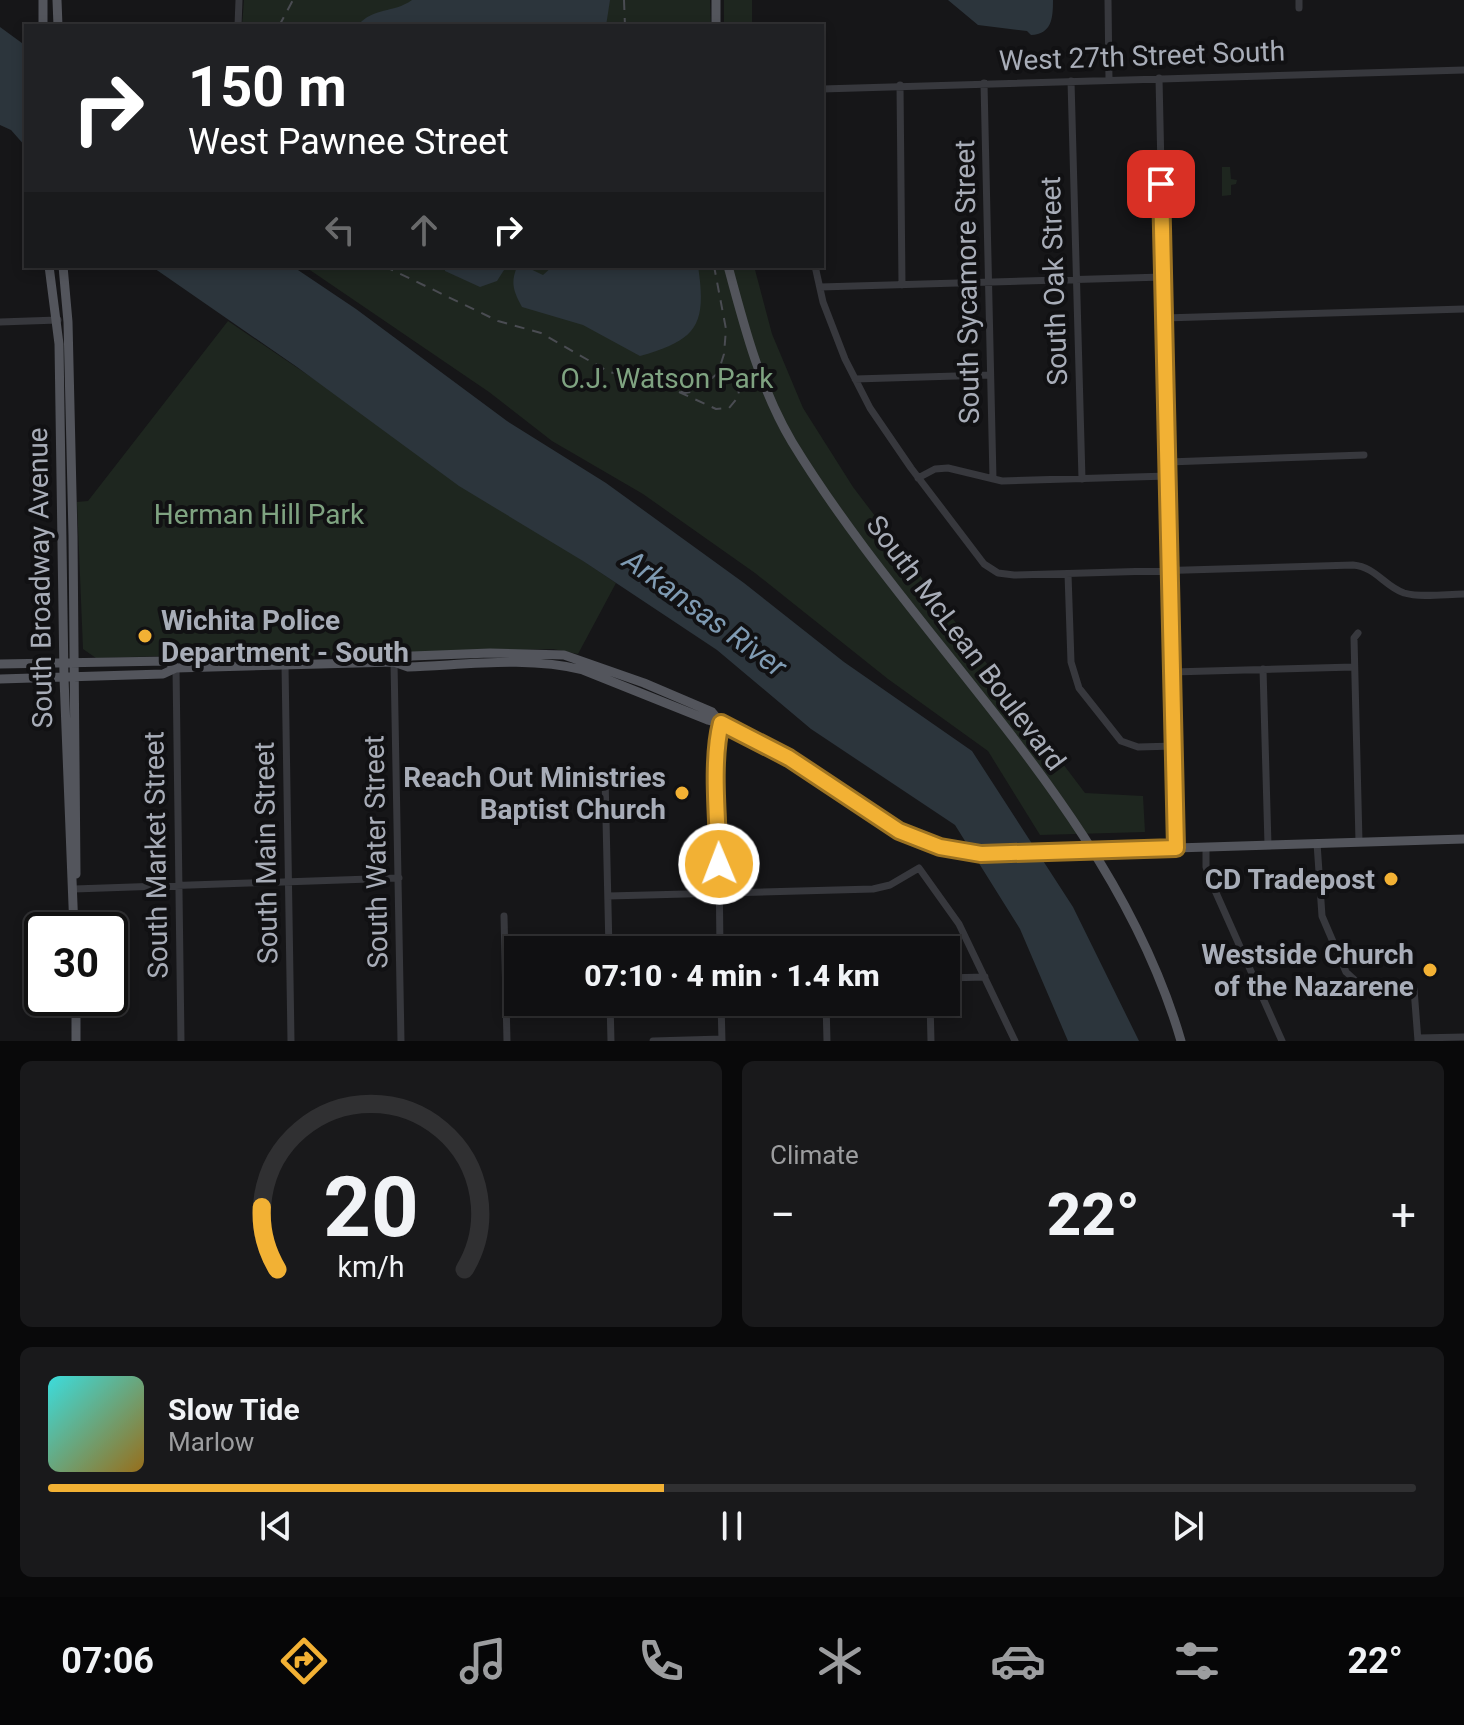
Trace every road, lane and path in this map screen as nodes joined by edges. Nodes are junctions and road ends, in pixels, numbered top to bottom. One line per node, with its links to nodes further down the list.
1 (57, 0): 7 (main road)
2 (239, 0): 8 (street)
3 (716, 0): 9 (main road)
4 (1108, 0): 12 (street)
5 (43, 2): 6 (main road)
6 (43, 24)
7 (58, 24)
8 (238, 24)
9 (716, 24)
10 (1464, 70): 11 (street, West 27th Street South)
11 (1159, 78): 12 (street, West 27th Street South); 21 (street)
12 (1109, 80): 13 (street, West 27th Street South)
13 (1071, 81): 14 (street, West 27th Street South); 22 (street, South Oak Street)
14 (984, 83): 15 (street, West 27th Street South); 23 (street, South Sycamore Street)
15 (900, 85): 16 (street, West 27th Street South); 24 (street)
16 (824, 89)
17 (49, 268): 28 (main road, South Broadway Avenue)
18 (63, 268): 30 (main road, South Broadway Avenue)
19 (729, 268): 64 (main road, South McLean Boulevard)
20 (815, 268): 25 (street)
21 (1163, 277): 22 (street); 27 (street)
22 (1076, 280): 23 (street); 38 (street, South Oak Street)
23 (988, 283): 24 (street); 31 (street, South Sycamore Street)
24 (902, 285): 25 (street)
25 (820, 287): 32 (street)
26 (1464, 309): 27 (street)
27 (1164, 318): 34 (street)
28 (56, 320): 29 (street); 30 (street); 43 (main road, South Broadway Avenue)
29 (0, 322)
30 (68, 322): 44 (main road, South Broadway Avenue)
31 (990, 375): 32 (street); 37 (street, South Sycamore Street)
32 (855, 379): 36 (street)
33 (1364, 455): 34 (street)
34 (1168, 462): 35 (street)
35 (1168, 476): 38 (street); 39 (street)
36 (918, 478): 37 (street); 40 (street)
37 (993, 479): 38 (street)
38 (1082, 479)
39 (1171, 571): 40 (street); 41 (street); 51 (street)
40 (1068, 574): 56 (street)
41 (1464, 594)
42 (1358, 633): 48 (street)
43 (64, 662): 44 (main road); 46 (main road); 52 (main road, South Broadway Avenue)
44 (76, 662): 49 (main road); 53 (main road, South Broadway Avenue)
45 (394, 662): 47 (main road); 55 (main road); 65 (street, South Water Street)
46 (0, 664)
47 (285, 665): 49 (main road); 66 (street, South Main Street)
48 (1354, 667): 50 (street); 59 (street)
49 (176, 668): 53 (main road); 67 (street, South Market Street)
50 (1263, 669): 51 (street); 61 (street)
51 (1172, 672): 56 (street)
52 (64, 678): 53 (main road); 54 (main road); 68 (main road, South Broadway Avenue)
53 (76, 678): 68 (main road, South Broadway Avenue)
54 (0, 679)
55 (721, 723): 64 (main road); 69 (street)
56 (1175, 746): 63 (street)
57 (605, 776): 70 (street)
58 (1464, 839): 59 (main road)
59 (1359, 842): 60 (main road)
60 (1317, 843): 61 (main road); 84 (street)
61 (1268, 845): 62 (main road)
62 (1206, 847): 63 (main road); 96 (street)
63 (1176, 848): 64 (main road)
64 (1092, 850): 95 (main road, South McLean Boulevard)
65 (399, 878): 66 (street); 88 (street, South Water Street)
66 (289, 882): 67 (street); 87 (street, South Main Street)
67 (178, 885): 68 (street); 86 (street, South Market Street)
68 (74, 889): 71 (main road, South Broadway Avenue)
69 (719, 894): 70 (street); 74 (street); 75 (street)
70 (608, 896): 73 (street)
71 (74, 912)
72 (504, 916): 89 (street)
73 (609, 936)
74 (720, 936)
75 (985, 977): 76 (street); 94 (street)
76 (960, 978)
77 (76, 1016): 85 (main road)
78 (610, 1016): 90 (street)
79 (721, 1016): 83 (street)
80 (826, 1016): 92 (street)
81 (930, 1016): 93 (street)
82 (1464, 1037): 84 (street)
83 (722, 1040): 91 (street)
84 (1418, 1040)
85 (76, 1041)
86 (181, 1041)
87 (291, 1041)
88 (401, 1041)
89 (507, 1041)
90 (611, 1041)
91 (653, 1041)
92 (827, 1041)
93 (931, 1041)
94 (1012, 1041)
95 (1181, 1041)
96 (1282, 1041)

